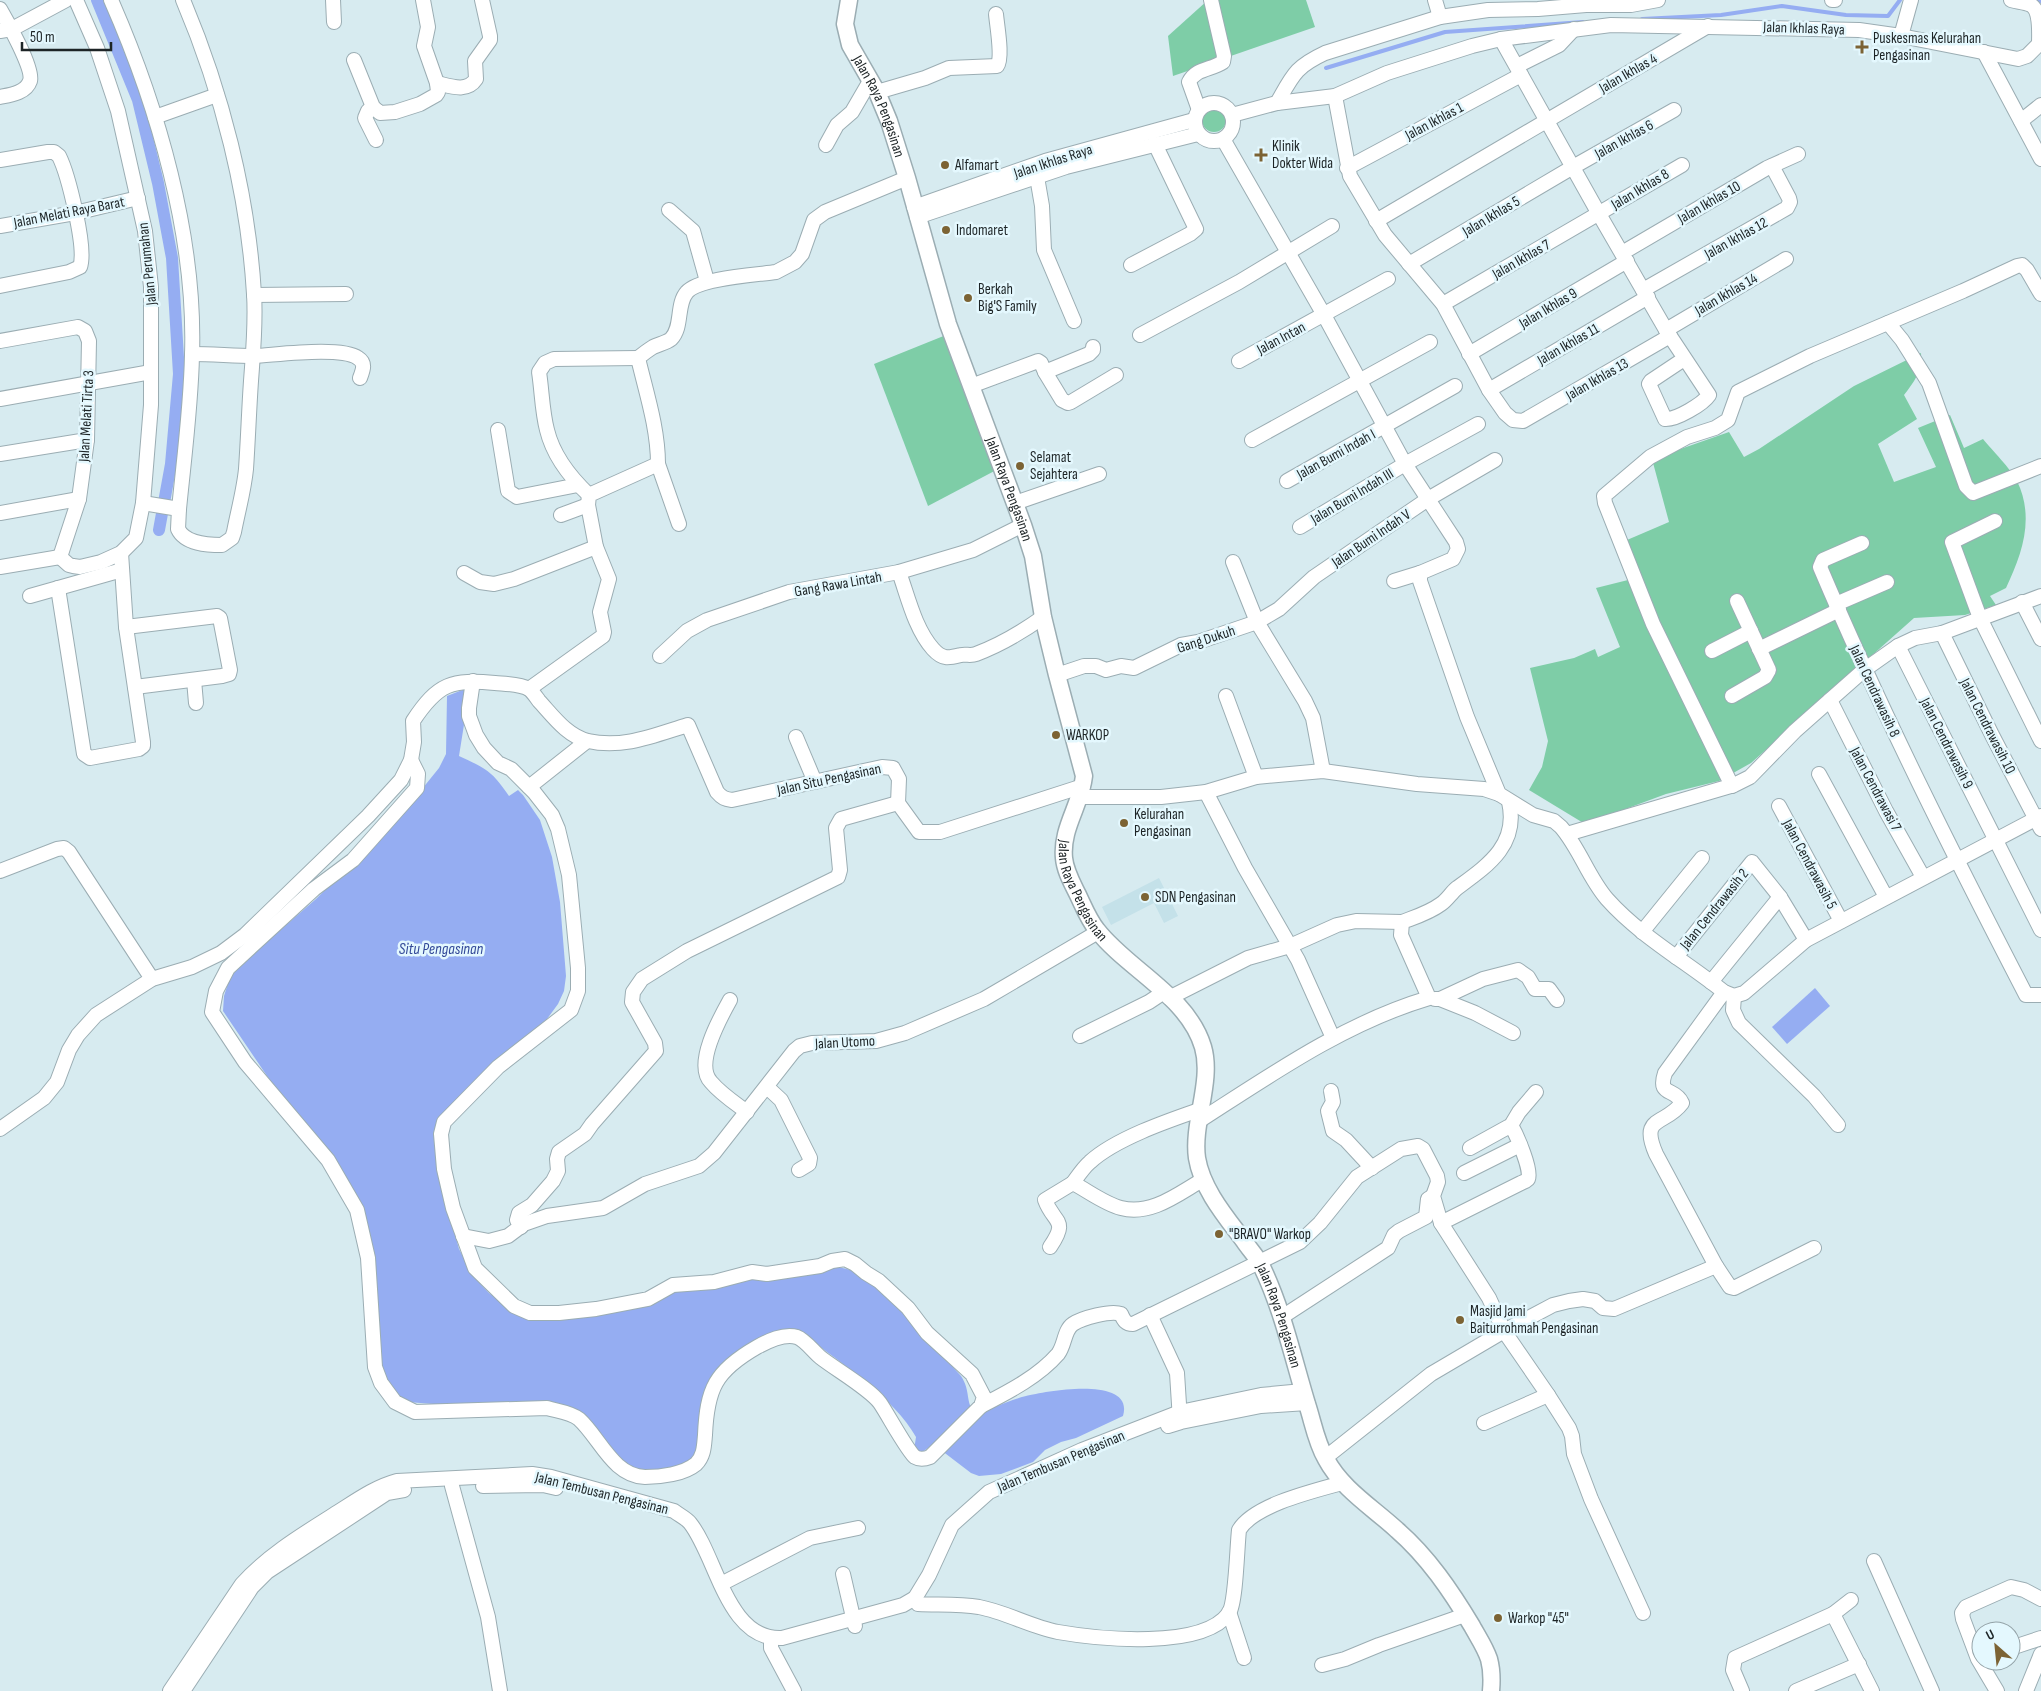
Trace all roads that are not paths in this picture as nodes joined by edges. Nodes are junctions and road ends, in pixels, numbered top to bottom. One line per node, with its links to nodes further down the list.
1 (66, 0): 24 (street)
2 (76, 0): 58 (street, Jalan Perumahan)
3 (111, 0): 41 (street)
4 (183, 0): 34 (street)
5 (332, 0): 21 (street)
6 (423, 0): 31 (street)
7 (482, 0): 31 (street)
8 (849, 0): 32 (main road, Jalan Raya Pengasinan)
9 (1211, 0): 43 (street)
10 (1435, 0): 20 (street)
11 (1658, 0): 15 (street)
12 (1911, 0): 25 (street)
13 (2011, 0): 27 (street)
14 (1586, 2): 15 (street); 17 (street)
15 (1630, 2)
16 (1487, 5): 17 (street); 20 (street)
17 (1536, 5)
18 (0, 9): 24 (street)
19 (996, 14): 32 (street)
20 (1440, 17): 36 (street)
21 (334, 22)
22 (1709, 26): 23 (street, Jalan Ikhlas Raya); 25 (street, Jalan Ikhlas Raya); 42 (street, Jalan Ikhlas 4)
23 (1574, 29): 26 (street, Jalan Ikhlas Raya); 30 (street, Jalan Ikhlas 1)
24 (6, 30): 33 (street)
25 (1901, 36): 28 (street, Jalan Ikhlas Raya)
26 (1501, 39): 30 (street); 35 (street, Jalan Ikhlas Raya)
27 (2040, 45): 28 (street, Jalan Ikhlas Raya)
28 (1984, 52): 44 (street)
29 (354, 60): 38 (street)
30 (1519, 71): 42 (street); 54 (street, Jalan Ikhlas 1)
31 (437, 83): 38 (street)
32 (874, 87): 48 (street); 57 (main road, Jalan Raya Pengasinan)
33 (0, 96)
34 (217, 96): 41 (street); 77 (street)
35 (1335, 96): 36 (street, Jalan Ikhlas Raya); 54 (street)
36 (1278, 103): 40 (street, Jalan Ikhlas Raya)
37 (2041, 106): 44 (street)
38 (373, 107): 46 (street)
39 (1674, 110): 55 (street, Jalan Ikhlas 6)
40 (1232, 115): 43 (street, Jalan Ikhlas Raya); 45 (street)
41 (155, 117): 87 (street)
42 (1547, 119): 55 (street); 63 (street, Jalan Ikhlas 4)
43 (1197, 121): 45 (street); 47 (street); 60 (street, Jalan Ikhlas Raya)
44 (2020, 121): 50 (street)
45 (1223, 139): 66 (street)
46 (376, 140)
47 (1155, 144): 56 (street); 70 (street)
48 (826, 145)
49 (1798, 154): 53 (street, Jalan Ikhlas 10)
50 (2041, 157)
51 (0, 160): 61 (street)
52 (1682, 165): 62 (street, Jalan Ikhlas 8)
53 (1772, 166): 67 (street, Jalan Ikhlas 10); 75 (street, Jalan Ikhlas 12)
54 (1347, 168): 63 (street)
55 (1573, 168): 62 (street); 69 (street, Jalan Ikhlas 5)
56 (1037, 177): 60 (street); 80 (street)
57 (907, 178): 60 (main road, Jalan Raya Pengasinan); 72 (street)
58 (138, 198): 61 (street, Jalan Melati Raya Barat); 93 (street, Jalan Perumahan)
59 (669, 210): 72 (street)
60 (916, 212): 99 (main road, Jalan Raya Pengasinan)
61 (75, 213): 64 (street, Jalan Melati Raya Barat); 73 (street)
62 (1599, 214): 67 (street); 78 (street, Jalan Ikhlas 7)
63 (1376, 221): 69 (street)
64 (0, 226)
65 (1332, 226): 66 (street)
66 (1288, 252): 79 (street); 83 (street)
67 (1625, 257): 75 (street); 88 (street, Jalan Ikhlas 9)
68 (1786, 259): 82 (street, Jalan Ikhlas 14)
69 (1409, 264): 78 (street)
70 (1131, 265)
71 (1388, 279): 79 (street, Jalan Intan)
72 (707, 281): 90 (street)
73 (0, 286)
74 (346, 294): 77 (street)
75 (1646, 294): 82 (street); 101 (street, Jalan Ikhlas 11)
76 (2041, 294): 81 (street)
77 (254, 295): 89 (street)
78 (1443, 304): 88 (street)
79 (1324, 315): 92 (street, Jalan Intan); 97 (street)
80 (1074, 321)
81 (1888, 323): 112 (street); 176 (street)
82 (1668, 333): 91 (street); 101 (street, Jalan Ikhlas 13)
83 (1140, 335)
84 (0, 341): 98 (street, Jalan Melati Tirta 3)
85 (1430, 342): 97 (street)
86 (1093, 347): 94 (street)
87 (192, 354): 89 (street); 121 (street)
88 (1469, 354): 101 (street)
89 (253, 356): 96 (street); 121 (street)
90 (638, 358): 110 (street); 115 (street)
91 (1684, 360): 91 (street)
92 (1239, 361)
93 (151, 372): 98 (street); 120 (street, Jalan Perumahan)
94 (1045, 372): 95 (street); 99 (street)
95 (1116, 375)
96 (360, 378)
97 (1360, 380): 104 (street); 107 (street)
98 (87, 383): 102 (street); 106 (street, Jalan Melati Tirta 3)
99 (971, 386): 119 (main road, Jalan Raya Pengasinan)
100 (1456, 386): 104 (street, Jalan Bumi Indah I)
101 (1489, 390)
102 (0, 399)
103 (1478, 424): 111 (street, Jalan Bumi Indah III)
104 (1385, 427): 111 (street); 114 (street, Jalan Bumi Indah I)
105 (498, 430): 115 (street)
106 (87, 440): 108 (street); 116 (street, Jalan Melati Tirta 3)
107 (1252, 440)
108 (0, 454)
109 (1494, 460): 117 (street, Jalan Bumi Indah V)
110 (658, 464): 118 (street); 125 (street)
111 (1404, 464): 117 (street); 127 (street, Jalan Bumi Indah III)
112 (2041, 466)
113 (1099, 474): 119 (street)
114 (1287, 482)
115 (578, 484): 118 (street)
116 (79, 499): 122 (street); 131 (street, Jalan Melati Tirta 3)
117 (1428, 499): 137 (street); 138 (street, Jalan Bumi Indah V)
118 (589, 500): 123 (street); 129 (street)
119 (1015, 503): 126 (main road, Jalan Raya Pengasinan)
120 (147, 504): 121 (street); 130 (street, Jalan Perumahan)
121 (177, 509)
122 (0, 513)
123 (561, 515)
124 (1995, 521): 148 (street)
125 (679, 524)
126 (1023, 525): 135 (street, Gang Rawa Lintah); 147 (main road, Jalan Raya Pengasinan)
127 (1300, 527)
128 (1862, 543): 146 (street, Jalan Cendrawasih 8)
129 (596, 547): 136 (street); 163 (street)
130 (120, 553): 131 (street); 134 (street)
131 (60, 557): 133 (street)
132 (1233, 562): 149 (street)
133 (0, 567)
134 (122, 570): 141 (street); 150 (street)
135 (899, 572): 147 (street); 157 (street, Gang Rawa Lintah)
136 (464, 573)
137 (1420, 573): 139 (street); 180 (street)
138 (1314, 577): 149 (street, Gang Dukuh)
139 (1394, 581)
140 (1887, 582): 146 (street)
141 (58, 588): 142 (street); 162 (street)
142 (30, 596)
143 (2041, 596): 145 (street)
144 (1737, 601): 151 (street)
145 (2022, 602): 148 (street); 153 (street)
146 (1837, 607): 155 (street); 158 (street, Jalan Cendrawasih 8)
147 (1043, 617): 159 (main road, Jalan Raya Pengasinan)
148 (1980, 618): 152 (street); 170 (street)
149 (1257, 622): 159 (street, Gang Dukuh); 172 (street)
150 (126, 627): 160 (street); 162 (street)
151 (1751, 630): 155 (street); 156 (street)
152 (1942, 633): 154 (street); 183 (street, Jalan Cendrawasih 10)
153 (2041, 639)
154 (1898, 646): 158 (street); 185 (street, Jalan Cendrawasih 9)
155 (1759, 649): 165 (street)
156 (1712, 651)
157 (660, 656)
158 (1864, 670): 166 (street); 187 (street, Jalan Cendrawasih 8)
159 (1057, 675): 178 (main road, Jalan Raya Pengasinan)
160 (194, 680): 162 (street); 167 (street)
161 (473, 681): 163 (street); 171 (street); 177 (street)
162 (135, 687)
163 (530, 690): 169 (street)
164 (1226, 696): 174 (street)
165 (1732, 696)
166 (1830, 700): 176 (street); 189 (street, Jalan Cendrawasi 7)
167 (196, 703)
168 (796, 737): 175 (street)
169 (587, 741): 175 (street, Jalan Situ Pengasinan); 177 (street)
170 (2041, 741)
171 (411, 760): 200 (street); 239 (street)
172 (1323, 771): 174 (street); 180 (street)
173 (1819, 774): 190 (street)
174 (1256, 777): 179 (street)
175 (816, 782): 181 (street, Jalan Situ Pengasinan)
176 (1732, 786): 184 (street)
177 (529, 787): 229 (street)
178 (1082, 792): 179 (street); 181 (street); 195 (main road, Jalan Raya Pengasinan)
179 (1206, 792): 198 (street)
180 (1507, 800): 184 (street); 192 (street)
181 (898, 804): 228 (street)
182 (1779, 806): 193 (street, Jalan Cendrawasih 5)
183 (2039, 822): 185 (street)
184 (1567, 834): 196 (street)
185 (1995, 840): 187 (street); 194 (street, Jalan Cendrawasih 9)
186 (1702, 858): 196 (street)
187 (1956, 860): 189 (street); 204 (street, Jalan Cendrawasih 8)
188 (0, 871): 200 (street)
189 (1924, 877): 190 (street)
190 (1886, 897): 193 (street)
191 (1780, 898): 197 (street); 199 (street, Jalan Cendrawasih 2); 201 (street)
192 (1402, 922): 198 (street); 205 (street)
193 (1841, 922): 197 (street)
194 (2041, 930)
195 (1098, 932): 203 (main road, Jalan Raya Pengasinan); 211 (street, Jalan Utomo)
196 (1642, 932): 199 (street)
197 (1806, 940): 202 (street)
198 (1290, 946): 203 (street); 210 (street)
199 (1676, 957): 201 (street)
200 (152, 979): 218 (street)
201 (1711, 982): 202 (street)
202 (1729, 994): 216 (street); 233 (street)
203 (1166, 995): 209 (street); 215 (main road, Jalan Raya Pengasinan)
204 (2041, 995)
205 (1434, 998): 207 (street); 208 (street); 210 (street)
206 (730, 1000): 214 (street)
207 (1557, 1000)
208 (1512, 1033)
209 (1080, 1036)
210 (1333, 1038): 215 (street)
211 (767, 1087): 214 (street, Jalan Utomo); 222 (street)
212 (1331, 1092): 221 (street)
213 (1536, 1092): 217 (street)
214 (747, 1112): 228 (street, Jalan Utomo)
215 (1199, 1116): 224 (main road, Jalan Raya Pengasinan); 225 (street)
216 (1838, 1125)
217 (1510, 1127): 219 (street); 220 (street)
218 (0, 1129)
219 (1520, 1145): 223 (street); 227 (street)
220 (1470, 1148)
221 (1372, 1168): 226 (street); 232 (street)
222 (798, 1170)
223 (1464, 1173)
224 (1204, 1179): 225 (street); 232 (main road, Jalan Raya Pengasinan)
225 (1073, 1183): 230 (street)
226 (1432, 1196): 227 (street); 235 (street)
227 (1441, 1224): 236 (street)
228 (521, 1227): 229 (street)
229 (464, 1236): 239 (street)
230 (1050, 1246)
231 (1814, 1248): 233 (street)
232 (1260, 1263): 234 (street); 235 (main road, Jalan Raya Pengasinan)
233 (1716, 1266): 236 (street)
234 (1150, 1315): 239 (street); 240 (street)
235 (1282, 1317): 238 (main road, Jalan Raya Pengasinan)
236 (1504, 1331): 237 (street); 242 (street)
237 (1548, 1395): 241 (street); 256 (street)
238 (1305, 1397): 240 (street, Jalan Tembusan Pengasinan); 242 (main road, Jalan Raya Pengasinan)
239 (978, 1409)
240 (1180, 1417): 254 (street, Jalan Tembusan Pengasinan)
241 (1484, 1423)
242 (1325, 1458): 243 (main road, Jalan Raya Pengasinan)
243 (1342, 1483): 255 (street); 258 (main road, Jalan Raya Pengasinan)
244 (452, 1486): 245 (street, Jalan Tembusan Pengasinan); 270 (street, Jalan Tembusan Pengasinan); 271 (street)
245 (672, 1515): 247 (street, Jalan Tembusan Pengasinan); 269 (street, Jalan Tembusan Pengasinan)
246 (858, 1528): 250 (street)
247 (698, 1545): 250 (street, Jalan Tembusan Pengasinan); 251 (street, Jalan Tembusan Pengasinan)
248 (1874, 1561): 277 (street)
249 (843, 1574): 259 (street)
250 (721, 1584): 251 (street, Jalan Tembusan Pengasinan)
251 (724, 1599): 262 (street, Jalan Tembusan Pengasinan)
252 (2041, 1599): 261 (street)
253 (1851, 1600): 257 (street)
254 (916, 1601): 255 (street); 259 (street)
255 (1229, 1612): 265 (street)
256 (1643, 1613)
257 (1833, 1614): 266 (street); 274 (street)
258 (1465, 1615): 267 (street); 273 (main road, Jalan Raya Pengasinan)
259 (854, 1623): 262 (street)
260 (2041, 1638): 263 (street)
261 (1971, 1640)
262 (771, 1644): 272 (street)
263 (2021, 1645)
264 (2041, 1654): 279 (street)
265 (1244, 1658)
266 (1859, 1664): 275 (street); 276 (street)
267 (1322, 1666)
268 (1986, 1671): 278 (street)
269 (170, 1691)
270 (183, 1691)
271 (500, 1691)
272 (794, 1691)
273 (1492, 1691)
274 (1742, 1691)
275 (1796, 1691)
276 (1872, 1691)
277 (1932, 1691)
278 (1997, 1691)
279 (2026, 1691)

